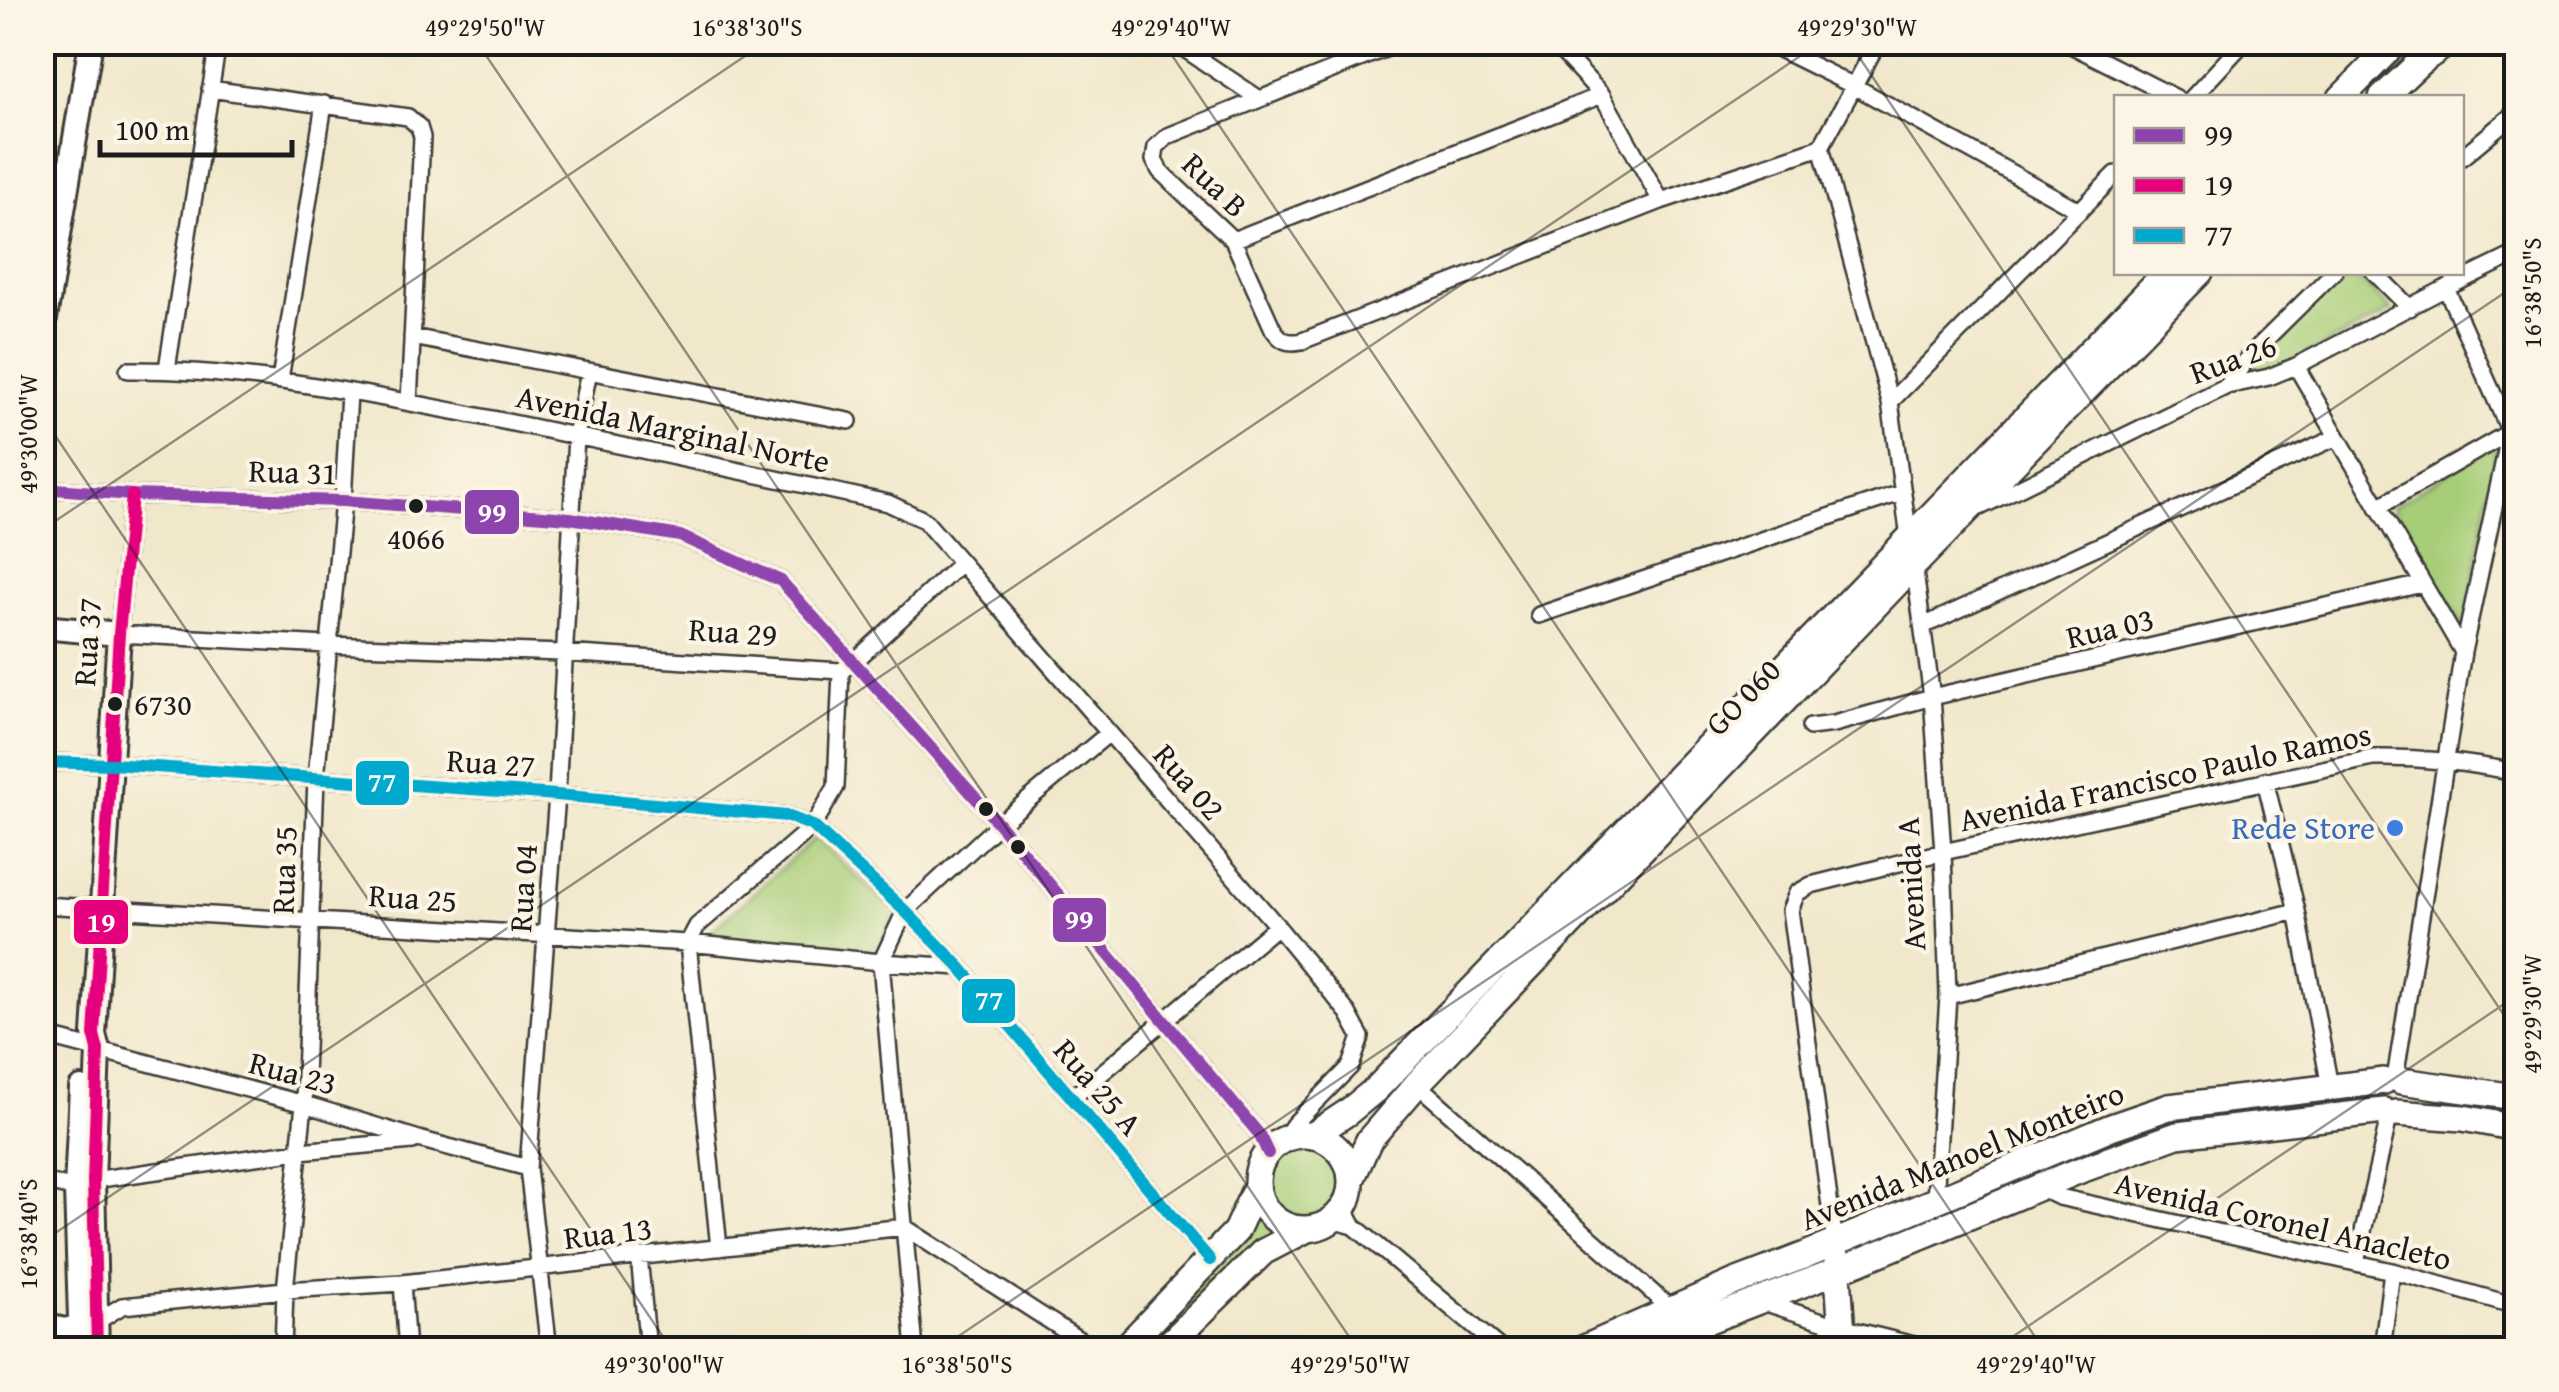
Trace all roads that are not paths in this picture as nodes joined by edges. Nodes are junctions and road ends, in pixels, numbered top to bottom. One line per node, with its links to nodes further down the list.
1 (91, 42): 35 (street)
2 (218, 42): 13 (street)
3 (1174, 42): 19 (street)
4 (1554, 42): 14 (street)
5 (1765, 42): 12 (street)
6 (1878, 42): 12 (street)
7 (2065, 42): 15 (street)
8 (2244, 42): 16 (street)
9 (2396, 42): 17 (main road)
10 (2449, 42): 18 (main road)
11 (1390, 44): 19 (street, Rua B)
12 (1854, 86): 22 (street); 26 (street)
13 (210, 88): 20 (street); 38 (street)
14 (1602, 95): 25 (street); 27 (street)
15 (2170, 95)
16 (2195, 95)
17 (2344, 95)
18 (2385, 95)
19 (1258, 98): 27 (street, Rua B)
20 (324, 104): 36 (street); 41 (street)
21 (2516, 112): 23 (street)
22 (1821, 146): 25 (street); 44 (street)
23 (2464, 155)
24 (2114, 176): 26 (street)
25 (1660, 201): 27 (street, Rua B)
26 (2080, 211): 44 (street)
27 (1233, 240)
28 (2516, 254): 33 (street, Rua 26)
29 (2164, 275): 57 (main road, GO 060)
30 (2197, 275): 55 (main road, GO 060)
31 (2331, 275): 42 (street)
32 (2377, 275): 34 (street)
33 (2446, 288): 34 (street, Rua 26); 47 (street)
34 (2410, 308): 37 (street, Rua 26)
35 (42, 336)
36 (412, 337): 40 (street); 45 (street)
37 (2296, 366): 42 (street, Rua 26); 49 (street)
38 (167, 369): 39 (street, Avenida Marginal Norte); 41 (street, Avenida Marginal Norte)
39 (128, 370)
40 (589, 371): 46 (street); 48 (street, Rua 04)
41 (280, 380): 43 (street, Avenida Marginal Norte)
42 (2227, 386): 55 (street, Rua 26)
43 (349, 393): 45 (street, Avenida Marginal Norte); 53 (street, Rua 35)
44 (1890, 402): 51 (street)
45 (409, 403): 48 (street, Avenida Marginal Norte)
46 (848, 421)
47 (2514, 432): 54 (street); 67 (street)
48 (576, 436): 56 (street, Rua 04); 58 (street, Avenida Marginal Norte)
49 (2337, 437): 54 (street); 62 (street)
50 (42, 488): 52 (street, Rua 31)
51 (1903, 492): 57 (street); 61 (street)
52 (132, 495): 53 (street, Rua 31); 64 (street, Rua 37)
53 (343, 501): 56 (street, Rua 31); 65 (street, Rua 35)
54 (2378, 507): 60 (street)
55 (1968, 513): 59 (main road, GO 060)
56 (570, 518): 66 (street, Rua 04); 68 (street, Rua 31)
57 (1909, 538): 104 (main road, GO 060)
58 (962, 563): 68 (street); 71 (street, Avenida Marginal Norte)
59 (1914, 565): 62 (street, Avenida A); 97 (main road, GO 060)
60 (2422, 584): 67 (street); 69 (street, Rua 03)
61 (1540, 615)
62 (1924, 626): 69 (street, Avenida A)
63 (42, 627): 64 (street, Rua 29)
64 (119, 634): 65 (street, Rua 29); 74 (street, Rua 37)
65 (327, 644): 66 (street, Rua 29); 76 (street, Rua 35)
66 (564, 652): 68 (street, Rua 29); 78 (street, Rua 04)
67 (2463, 652): 72 (street)
68 (847, 667): 79 (street); 80 (street)
69 (1932, 697): 70 (street, Rua 03); 81 (street, Avenida A)
70 (1810, 727)
71 (1110, 733): 79 (street, Rua 02); 87 (street, Rua 02)
72 (2447, 759): 75 (street, Avenida Francisco Paulo Ramos); 77 (street, Avenida Francisco Paulo Ramos); 96 (street)
73 (42, 762): 74 (street, Rua 27)
74 (112, 764): 76 (street, Rua 27); 83 (street, Rua 37)
75 (2516, 772)
76 (316, 778): 78 (street, Rua 27); 86 (street, Rua 35)
77 (2265, 780): 81 (street, Avenida Francisco Paulo Ramos); 85 (street)
78 (556, 795): 80 (street, Rua 27); 88 (street, Rua 04)
79 (998, 824): 84 (street, Rua 02); 93 (street)
80 (813, 826): 84 (street, Rua 25 A); 89 (street)
81 (1943, 852): 92 (street, Avenida A); 116 (street, Avenida Francisco Paulo Ramos)
82 (42, 905): 83 (street, Rua 25)
83 (102, 907): 86 (street, Rua 25); 95 (street, Rua 37)
84 (906, 911): 90 (street, Rua 02); 91 (street, Rua 25 A)
85 (2297, 911): 92 (street); 98 (street)
86 (310, 919): 88 (street, Rua 25); 101 (street, Rua 35)
87 (1278, 926): 93 (street); 104 (street, Rua 02)
88 (547, 935): 89 (street, Rua 25); 107 (street, Rua 04)
89 (688, 943): 90 (street, Rua 25); 117 (street)
90 (881, 962): 91 (street, Rua 25); 115 (street)
91 (960, 967): 100 (street, Rua 25 A)
92 (1948, 996): 113 (street, Avenida A)
93 (1165, 1020): 100 (street); 104 (street)
94 (42, 1035): 95 (street, Rua 23)
95 (93, 1044): 101 (street, Rua 23); 110 (street)
96 (2394, 1080): 98 (main road, Avenida Manoel Monteiro); 99 (main road, Avenida Manoel Monteiro); 102 (main road)
97 (1417, 1084): 108 (main road, GO 060); 129 (street)
98 (2330, 1086): 113 (main road, Avenida Manoel Monteiro)
99 (2516, 1096)
100 (1072, 1098): 119 (street, Rua 25 A)
101 (304, 1104): 105 (street, Rua 23); 106 (street, Rua 35)
102 (2390, 1112): 103 (main road, Avenida Manoel Monteiro); 112 (main road, Avenida Manoel Monteiro); 120 (street)
103 (2516, 1128)
104 (1285, 1138): 108 (main road); 111 (main road)
105 (422, 1140): 106 (street); 107 (street, Rua 23)
106 (299, 1151): 110 (street); 125 (street, Rua 35)
107 (528, 1168): 121 (street, Rua 04)
108 (1351, 1180): 114 (main road)
109 (42, 1181): 110 (street)
110 (84, 1185): 131 (street)
111 (1257, 1185): 114 (main road); 119 (main road)
112 (2038, 1186): 120 (street, Avenida Coronel Anacleto); 122 (main road, Avenida Manoel Monteiro)
113 (1935, 1200): 116 (main road, Avenida Manoel Monteiro)
114 (1334, 1220): 140 (main road); 141 (street)
115 (904, 1227): 117 (street, Rua 13); 137 (street); 138 (street)
116 (1835, 1243): 122 (main road); 129 (main road, Avenida Manoel Monteiro)
117 (719, 1248): 118 (street, Rua 13)
118 (639, 1256): 121 (street, Rua 13); 136 (street)
119 (1210, 1260): 139 (main road)
120 (2356, 1262): 123 (street, Avenida Coronel Anacleto)
121 (540, 1268): 124 (street, Rua 13); 135 (street, Rua 04)
122 (1839, 1270): 126 (main road, Avenida Manoel Monteiro); 132 (main road)
123 (2392, 1271): 127 (street, Avenida Coronel Anacleto); 145 (street)
124 (402, 1283): 125 (street, Rua 13); 134 (street)
125 (285, 1290): 131 (street, Rua 13); 133 (street, Rua 35)
126 (1759, 1300): 129 (main road, Avenida Manoel Monteiro); 132 (street)
127 (2516, 1306)
128 (42, 1325): 131 (street)
129 (1671, 1329): 142 (main road, Avenida Manoel Monteiro); 143 (main road, Avenida Manoel Monteiro)
130 (42, 1338): 131 (street)
131 (89, 1338)
132 (1842, 1338): 144 (street)
133 (283, 1350)
134 (407, 1350)
135 (549, 1350)
136 (648, 1350)
137 (915, 1350)
138 (1095, 1350)
139 (1123, 1350)
140 (1163, 1350)
141 (1502, 1350)
142 (1580, 1350)
143 (1631, 1350)
144 (1934, 1350)
145 (2382, 1350)

